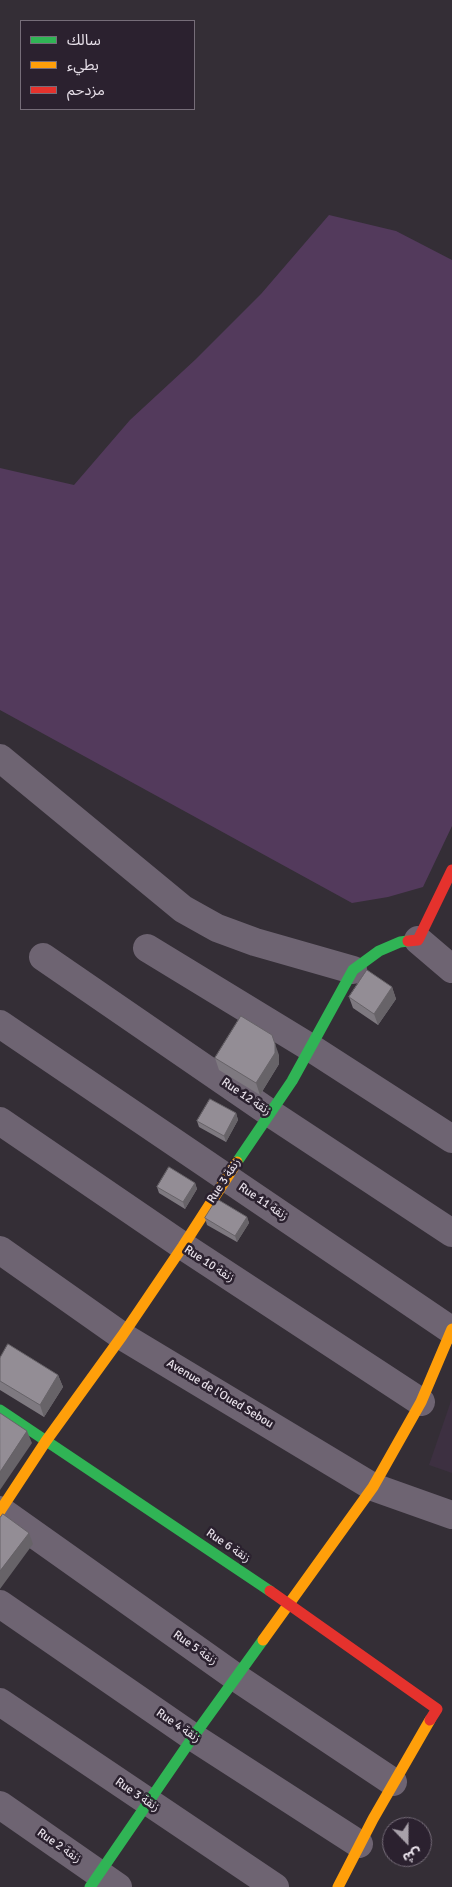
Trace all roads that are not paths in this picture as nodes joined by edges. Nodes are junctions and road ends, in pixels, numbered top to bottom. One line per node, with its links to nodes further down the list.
1 (0, 758): 7 (street)
2 (452, 870): 3 (street)
3 (418, 940): 6 (street); 7 (street, Rue 3 زنقة)
4 (147, 948): 9 (street)
5 (43, 957): 10 (street, Rue 12 زنقة)
6 (452, 969)
7 (353, 970): 9 (street, Rue 3 زنقة)
8 (0, 1024): 13 (street, Rue 11 زنقة)
9 (311, 1048): 10 (street, Rue 3 زنقة); 12 (street)
10 (270, 1113): 13 (street, Rue 3 زنقة); 14 (street, Rue 12 زنقة)
11 (0, 1121): 15 (street, Rue 10 زنقة)
12 (452, 1139)
13 (227, 1176): 15 (street, Rue 3 زنقة); 17 (street, Rue 11 زنقة)
14 (452, 1233)
15 (183, 1246): 18 (street, Rue 3 زنقة); 19 (street, Rue 10 زنقة)
16 (4, 1258): 18 (street, Avenue de l'Oued Sebou)
17 (452, 1330): 19 (street)
18 (122, 1336): 21 (street, Rue 3 زنقة); 22 (street, Avenue de l'Oued Sebou)
19 (421, 1402): 22 (street)
20 (0, 1410): 21 (street, Rue 6 زنقة)
21 (46, 1441): 23 (street, Rue 3 زنقة); 26 (street, Rue 6 زنقة)
22 (373, 1487): 24 (street, Avenue de l'Oued Sebou); 26 (street)
23 (0, 1510): 27 (street, Rue 5 زنقة)
24 (452, 1515)
25 (0, 1604): 29 (street, Rue 4 زنقة)
26 (290, 1604): 27 (street); 30 (street, Rue 6 زنقة)
27 (237, 1678): 29 (street); 30 (street, Rue 5 زنقة)
28 (0, 1702): 31 (street, Rue 3 زنقة)
29 (194, 1737): 31 (street); 33 (street, Rue 4 زنقة)
30 (393, 1782): 33 (street)
31 (149, 1803): 34 (street); 35 (street, Rue 3 زنقة)
32 (0, 1805): 34 (street, Rue 2 زنقة)
33 (359, 1844): 36 (street)
34 (102, 1883)
35 (275, 1887)
36 (338, 1887)

